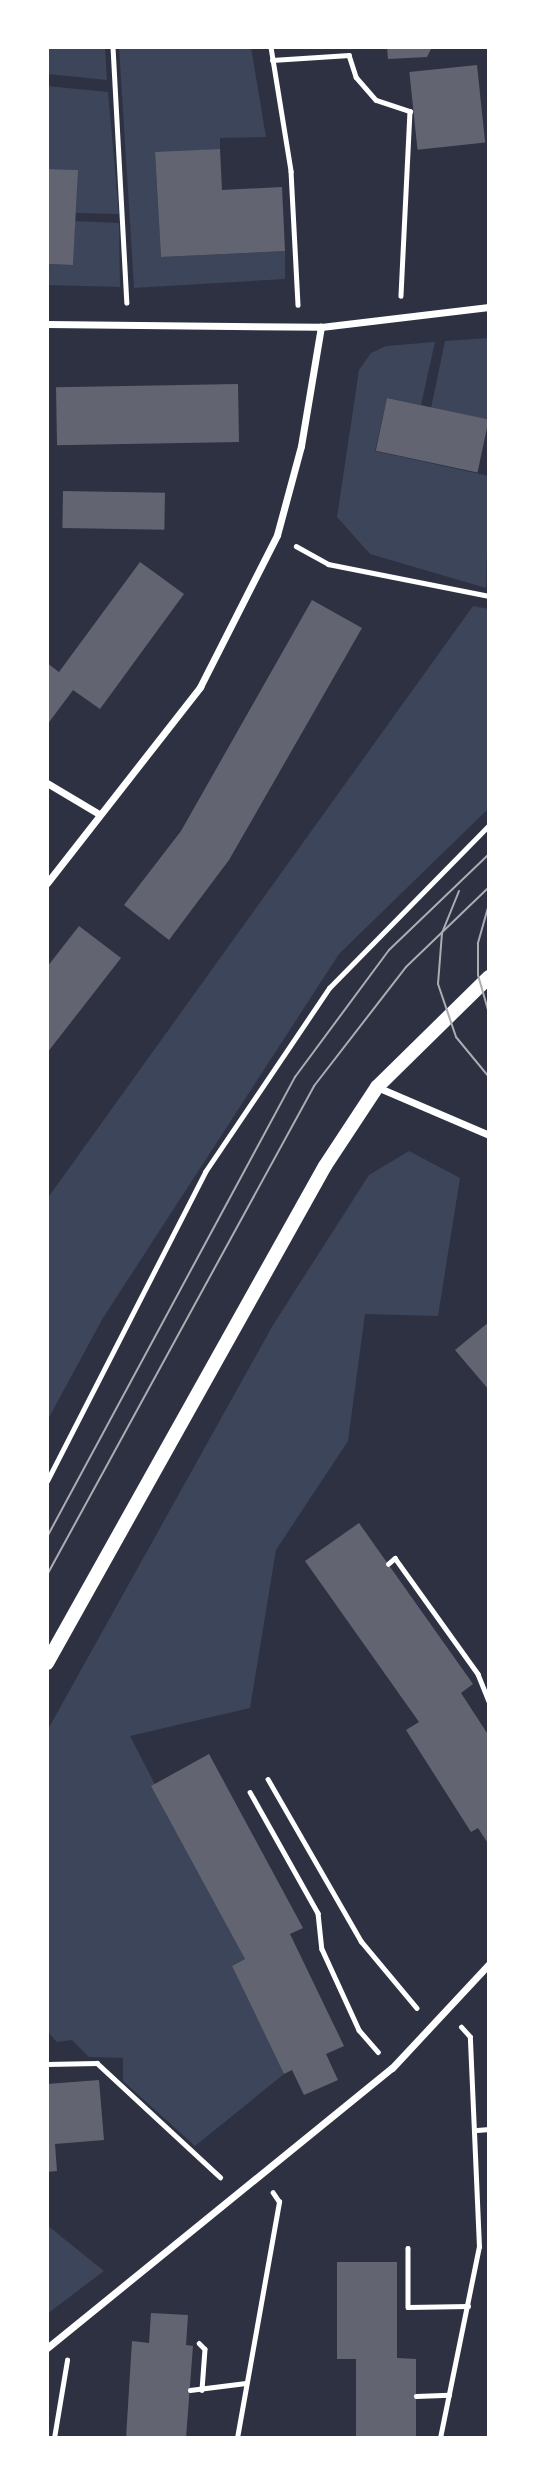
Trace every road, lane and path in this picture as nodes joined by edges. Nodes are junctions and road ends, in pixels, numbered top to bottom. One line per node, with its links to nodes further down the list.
1 (113, 47): 7 (path)
2 (271, 47): 3 (path)
3 (272, 60): 5 (path); 8 (path)
4 (489, 307): 5 (street)
5 (402, 317): 9 (street)
6 (47, 324): 7 (street)
7 (128, 325): 8 (street)
8 (299, 327): 9 (street)
9 (321, 327): 10 (street)
10 (277, 535): 11 (path); 13 (street)
11 (489, 596)
12 (47, 783): 13 (street)
13 (99, 814): 15 (street)
14 (489, 825): 19 (path)
15 (47, 883)
16 (489, 977): 17 (main road)
17 (377, 1087): 18 (street); 23 (main road)
18 (489, 1135)
19 (47, 1481)
20 (387, 1564): 21 (path)
21 (453, 1638): 22 (path); 24 (path)
22 (445, 1644)
23 (47, 1663)
24 (489, 1701)
25 (268, 1779): 29 (path)
26 (250, 1792): 31 (path)
27 (489, 1964): 28 (street)
28 (446, 2013): 29 (street); 33 (path)
29 (436, 2025): 31 (street)
30 (47, 2064): 35 (path)
31 (393, 2068): 34 (street)
32 (489, 2129): 33 (path)
33 (477, 2130): 37 (path)
34 (262, 2178): 35 (street); 41 (path)
35 (241, 2196): 38 (street)
36 (408, 2248): 37 (path)
37 (468, 2306): 44 (path)
38 (57, 2341): 40 (street); 46 (path)
39 (200, 2343): 43 (path)
40 (47, 2348)
41 (246, 2383): 43 (path); 47 (path)
42 (190, 2390): 43 (path)
43 (202, 2390)
44 (449, 2395): 45 (path); 48 (path)
45 (416, 2396)
46 (54, 2438)
47 (237, 2438)
48 (440, 2438)

